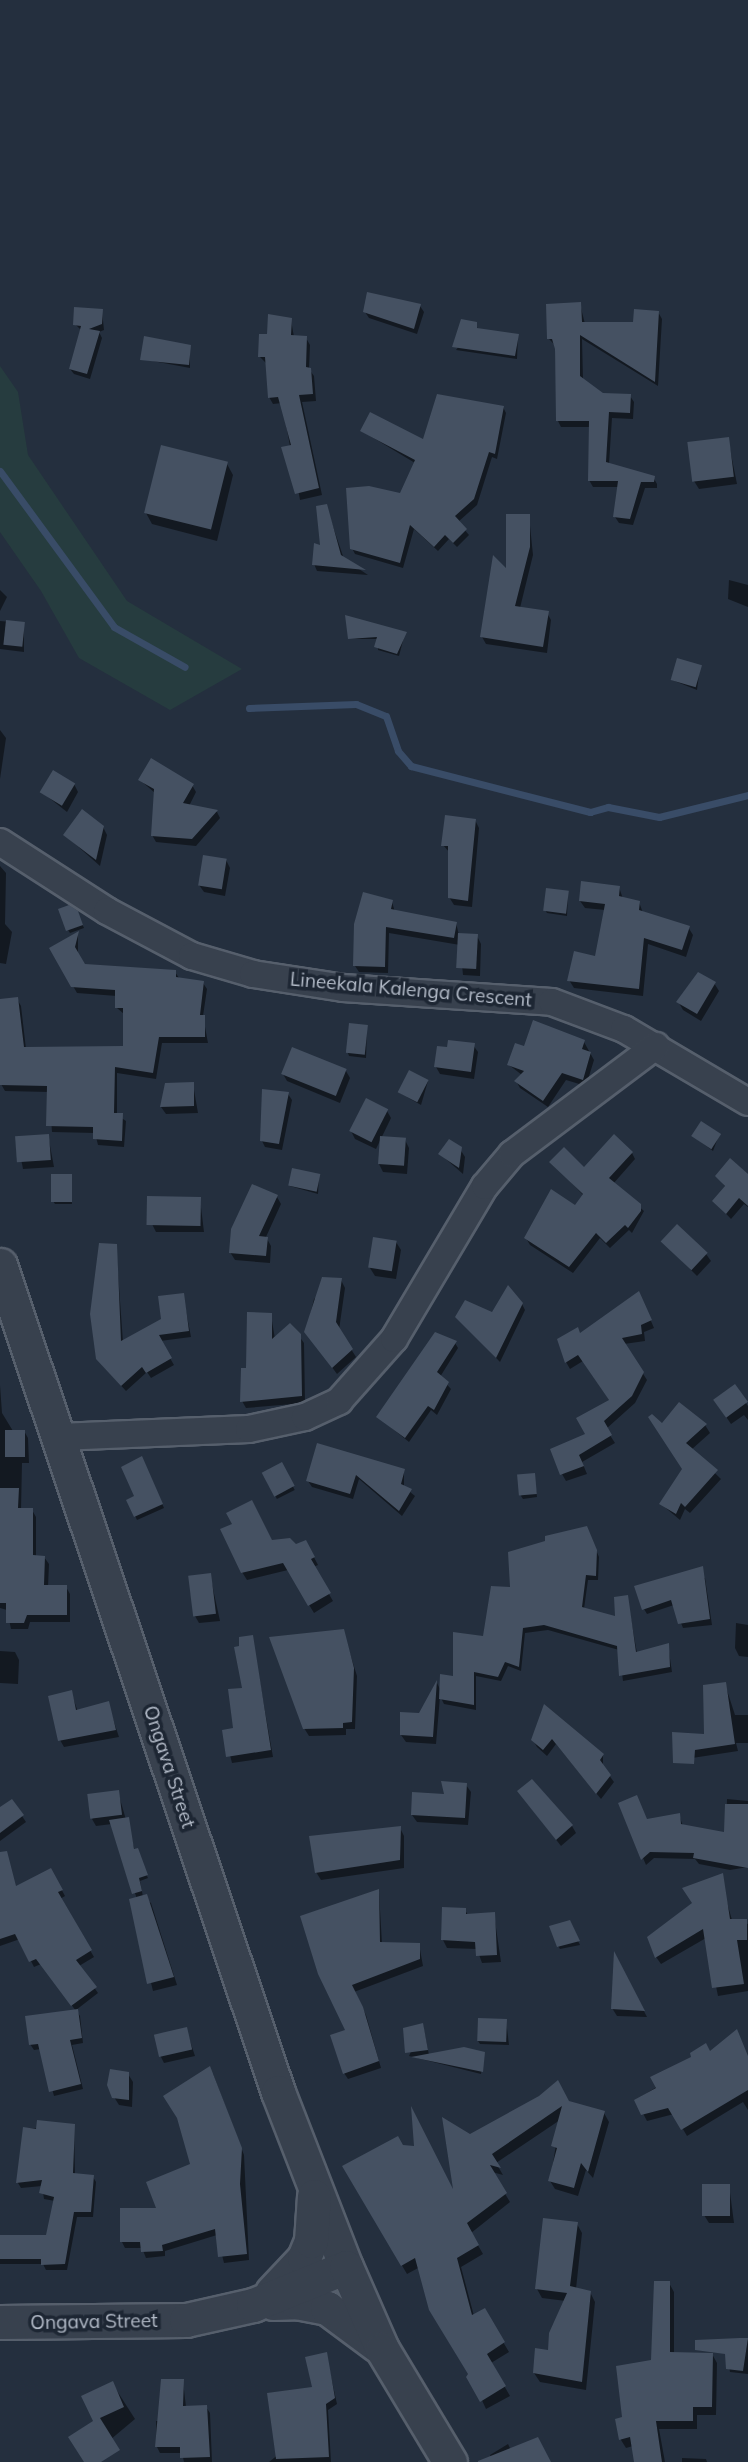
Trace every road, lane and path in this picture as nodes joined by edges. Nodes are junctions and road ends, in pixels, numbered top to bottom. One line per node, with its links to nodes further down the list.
1 (0, 842): 2 (street, Lineekala Kalenga Crescent)
2 (656, 1046): 3 (street, Lineekala Kalenga Crescent); 5 (street)
3 (748, 1102)
4 (0, 1265): 5 (street, Ongava Street)
5 (59, 1437): 6 (street, Ongava Street)
6 (315, 2193): 7 (street, Ongava Street); 8 (street)
7 (346, 2267): 8 (street, Ongava Street); 10 (street, Ongava Street)
8 (253, 2305): 9 (street, Ongava Street); 10 (street)
9 (0, 2322)
10 (382, 2349): 11 (street, Ongava Street)
11 (450, 2462)

